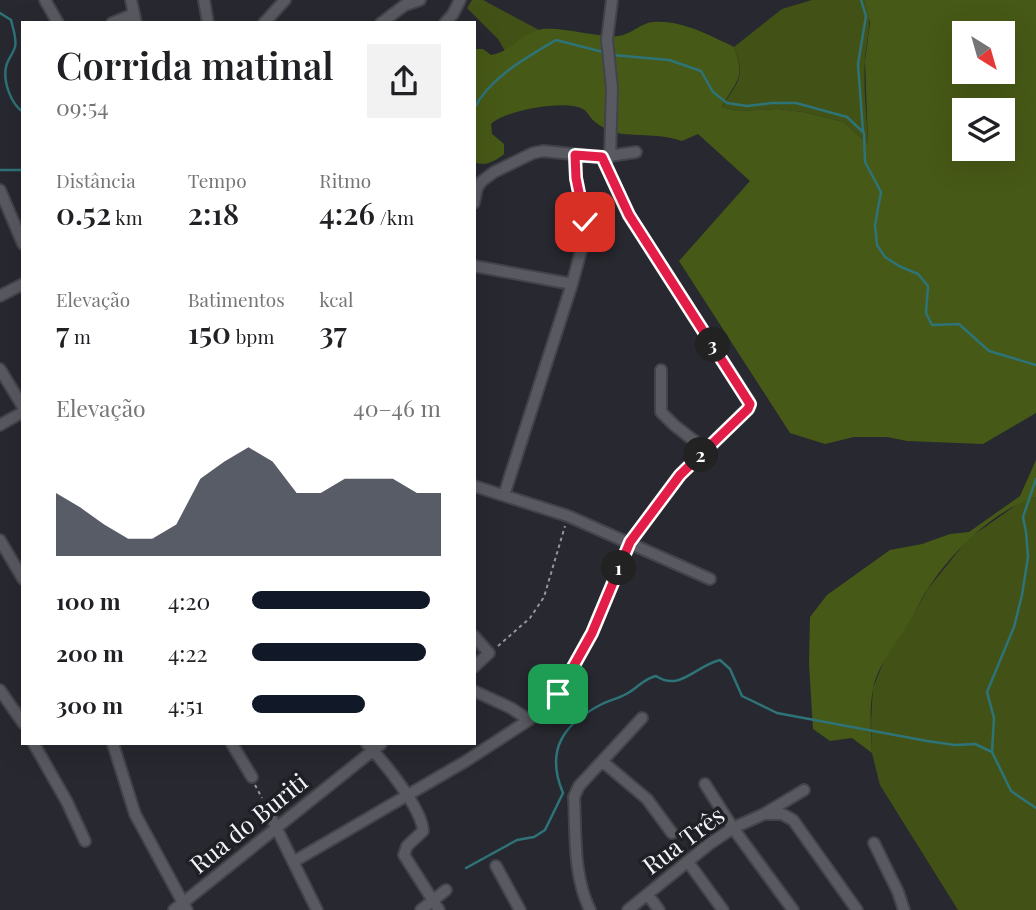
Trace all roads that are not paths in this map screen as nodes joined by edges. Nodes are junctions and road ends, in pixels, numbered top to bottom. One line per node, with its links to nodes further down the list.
1 (45, 0): 9 (street)
2 (131, 0): 8 (street)
3 (204, 0): 10 (street)
4 (285, 0): 11 (street)
5 (417, 0): 12 (street)
6 (460, 0): 13 (street)
7 (612, 0): 16 (street)
8 (135, 19)
9 (57, 21)
10 (208, 21)
11 (266, 21)
12 (384, 21)
13 (446, 21)
14 (636, 152): 16 (street)
15 (575, 155): 16 (street); 18 (street); 21 (street)
16 (606, 157): 29 (street)
17 (0, 191): 19 (street)
18 (476, 193)
19 (21, 239)
20 (476, 266): 21 (street)
21 (572, 284): 31 (street)
22 (21, 285): 23 (street)
23 (0, 296)
24 (0, 369): 26 (street)
25 (661, 370): 29 (street)
26 (21, 406)
27 (21, 410): 28 (street)
28 (0, 425)
29 (706, 450): 33 (street)
30 (476, 487): 31 (street)
31 (504, 495): 33 (street)
32 (0, 540): 34 (street)
33 (630, 542): 35 (street); 42 (street)
34 (19, 565)
35 (710, 579)
36 (476, 638): 37 (street)
37 (476, 665)
38 (0, 690): 41 (street)
39 (476, 692): 42 (street)
40 (642, 718): 47 (street)
41 (21, 720)
42 (529, 720): 51 (street)
43 (35, 745): 57 (street)
44 (113, 745): 65 (street)
45 (233, 745): 48 (street)
46 (374, 746): 51 (street); 55 (street, Rua do Buriti)
47 (603, 762): 56 (street); 69 (street)
48 (252, 777)
49 (705, 784): 54 (street)
50 (804, 790): 53 (street, Rua Três)
51 (407, 795): 59 (street); 64 (street)
52 (267, 809): 55 (street)
53 (764, 814): 54 (street, Rua Três); 74 (street)
54 (733, 828): 60 (street, Rua Três); 73 (street)
55 (276, 830): 59 (street); 65 (street, Rua do Buriti)
56 (672, 833)
57 (85, 841)
58 (874, 843): 75 (street)
59 (293, 862): 66 (street)
60 (688, 862): 63 (street, Rua Três); 72 (street)
61 (496, 866): 68 (street)
62 (446, 890): 64 (street)
63 (648, 895): 70 (street, Rua Três); 71 (street)
64 (435, 906): 67 (street)
65 (181, 908)
66 (317, 910)
67 (421, 910)
68 (520, 910)
69 (590, 910)
70 (628, 910)
71 (659, 910)
72 (723, 910)
73 (793, 910)
74 (856, 910)
75 (904, 910)

